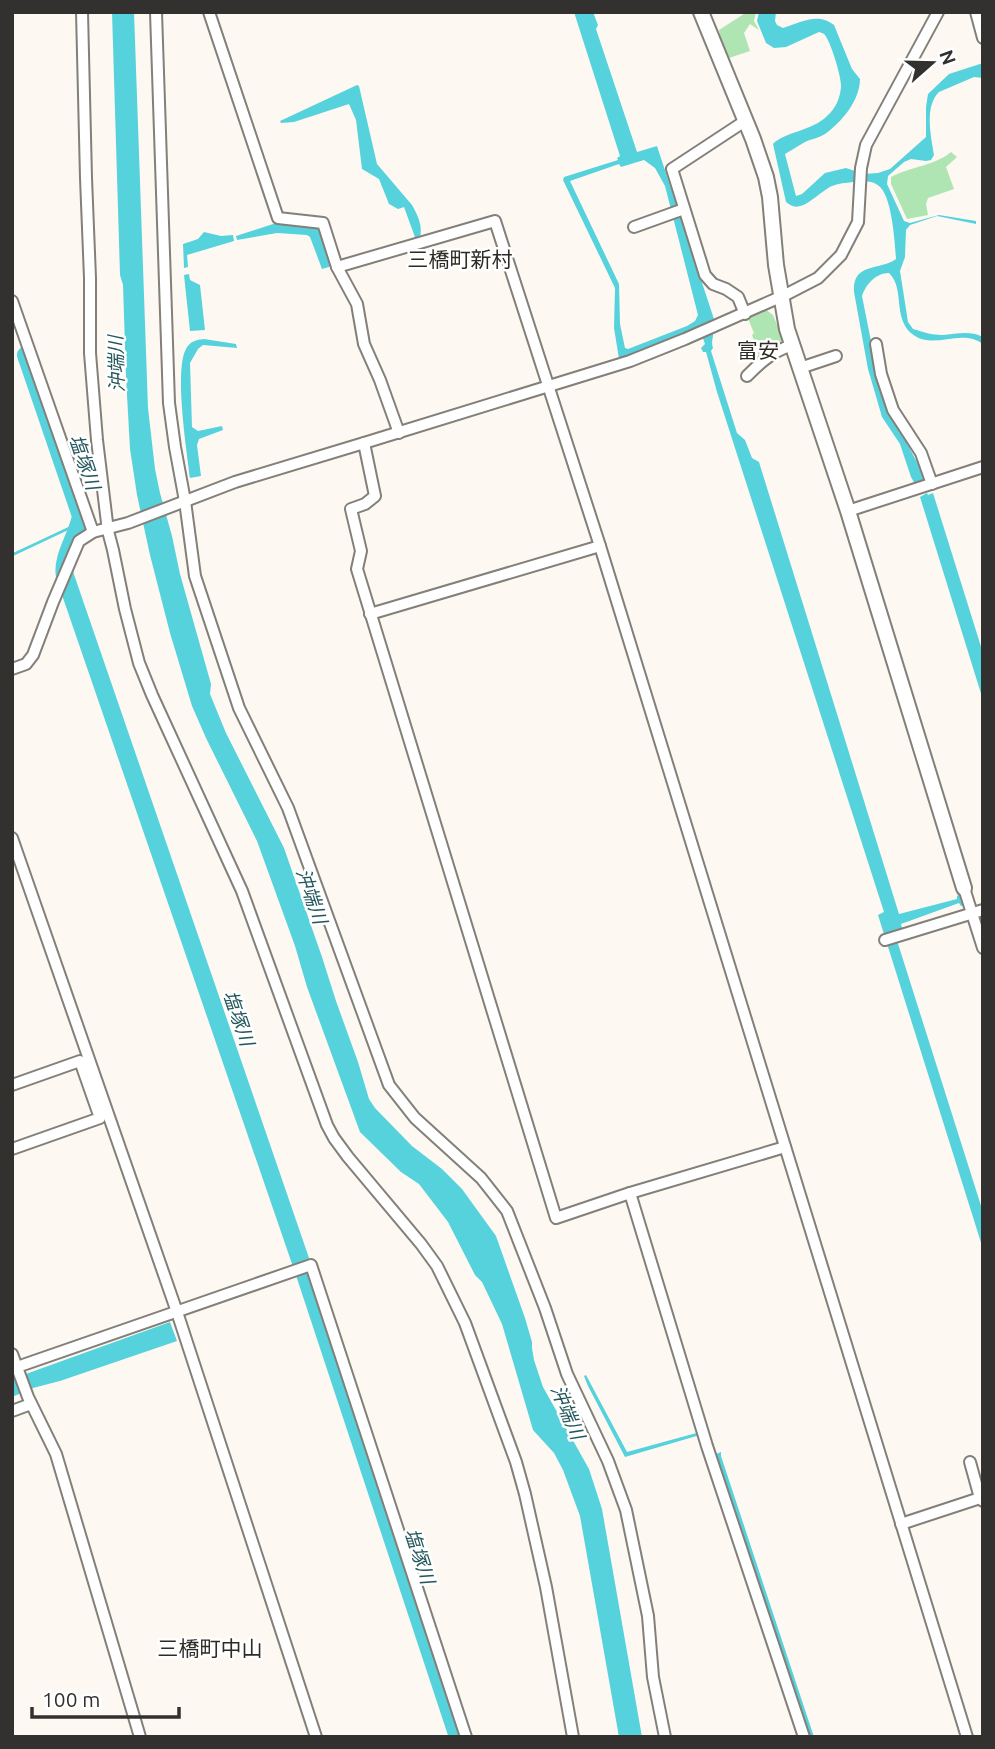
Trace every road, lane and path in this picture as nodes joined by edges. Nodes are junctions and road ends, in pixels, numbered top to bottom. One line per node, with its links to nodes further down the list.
1 (82, 12): 30 (street)
2 (156, 12): 28 (street)
3 (209, 12): 13 (street)
4 (701, 12): 8 (street)
5 (938, 12): 14 (street)
6 (976, 12): 7 (street)
7 (983, 38)
8 (745, 121): 9 (street); 14 (street)
9 (684, 209): 10 (street); 12 (street)
10 (634, 227)
11 (712, 252): 12 (street)
12 (699, 257): 16 (street)
13 (337, 267): 23 (street); 24 (street)
14 (780, 298): 16 (street); 19 (street)
15 (12, 301): 17 (street)
16 (745, 314): 23 (street)
17 (15, 316): 31 (street)
18 (876, 344): 27 (street)
19 (792, 345): 21 (street); 22 (street)
20 (836, 356): 21 (street)
21 (800, 368): 29 (street)
22 (747, 376)
23 (549, 385): 24 (street); 32 (street)
24 (399, 433): 25 (street)
25 (365, 443): 28 (street); 33 (street)
26 (983, 467): 27 (street)
27 (930, 484): 29 (street)
28 (180, 503): 30 (street); 56 (street)
29 (848, 511): 36 (street)
30 (107, 528): 31 (street); 55 (street)
31 (93, 532): 34 (street)
32 (600, 546): 33 (street); 41 (street)
33 (370, 614): 43 (street)
34 (12, 669)
35 (12, 838): 44 (street)
36 (964, 888): 37 (street)
37 (975, 910): 38 (street); 39 (street)
38 (885, 940)
39 (983, 948)
40 (12, 1085): 42 (street)
41 (785, 1147): 43 (street); 51 (street)
42 (12, 1149)
43 (631, 1193): 57 (street)
44 (177, 1311): 46 (street); 53 (street); 54 (street)
45 (12, 1354): 46 (street)
46 (18, 1371): 47 (street)
47 (29, 1401): 48 (street); 52 (street)
48 (12, 1411)
49 (970, 1462): 50 (street)
50 (982, 1500): 51 (street)
51 (901, 1524): 58 (street)
52 (140, 1737)
53 (316, 1737)
54 (466, 1737)
55 (573, 1737)
56 (665, 1737)
57 (804, 1737)
58 (967, 1737)

